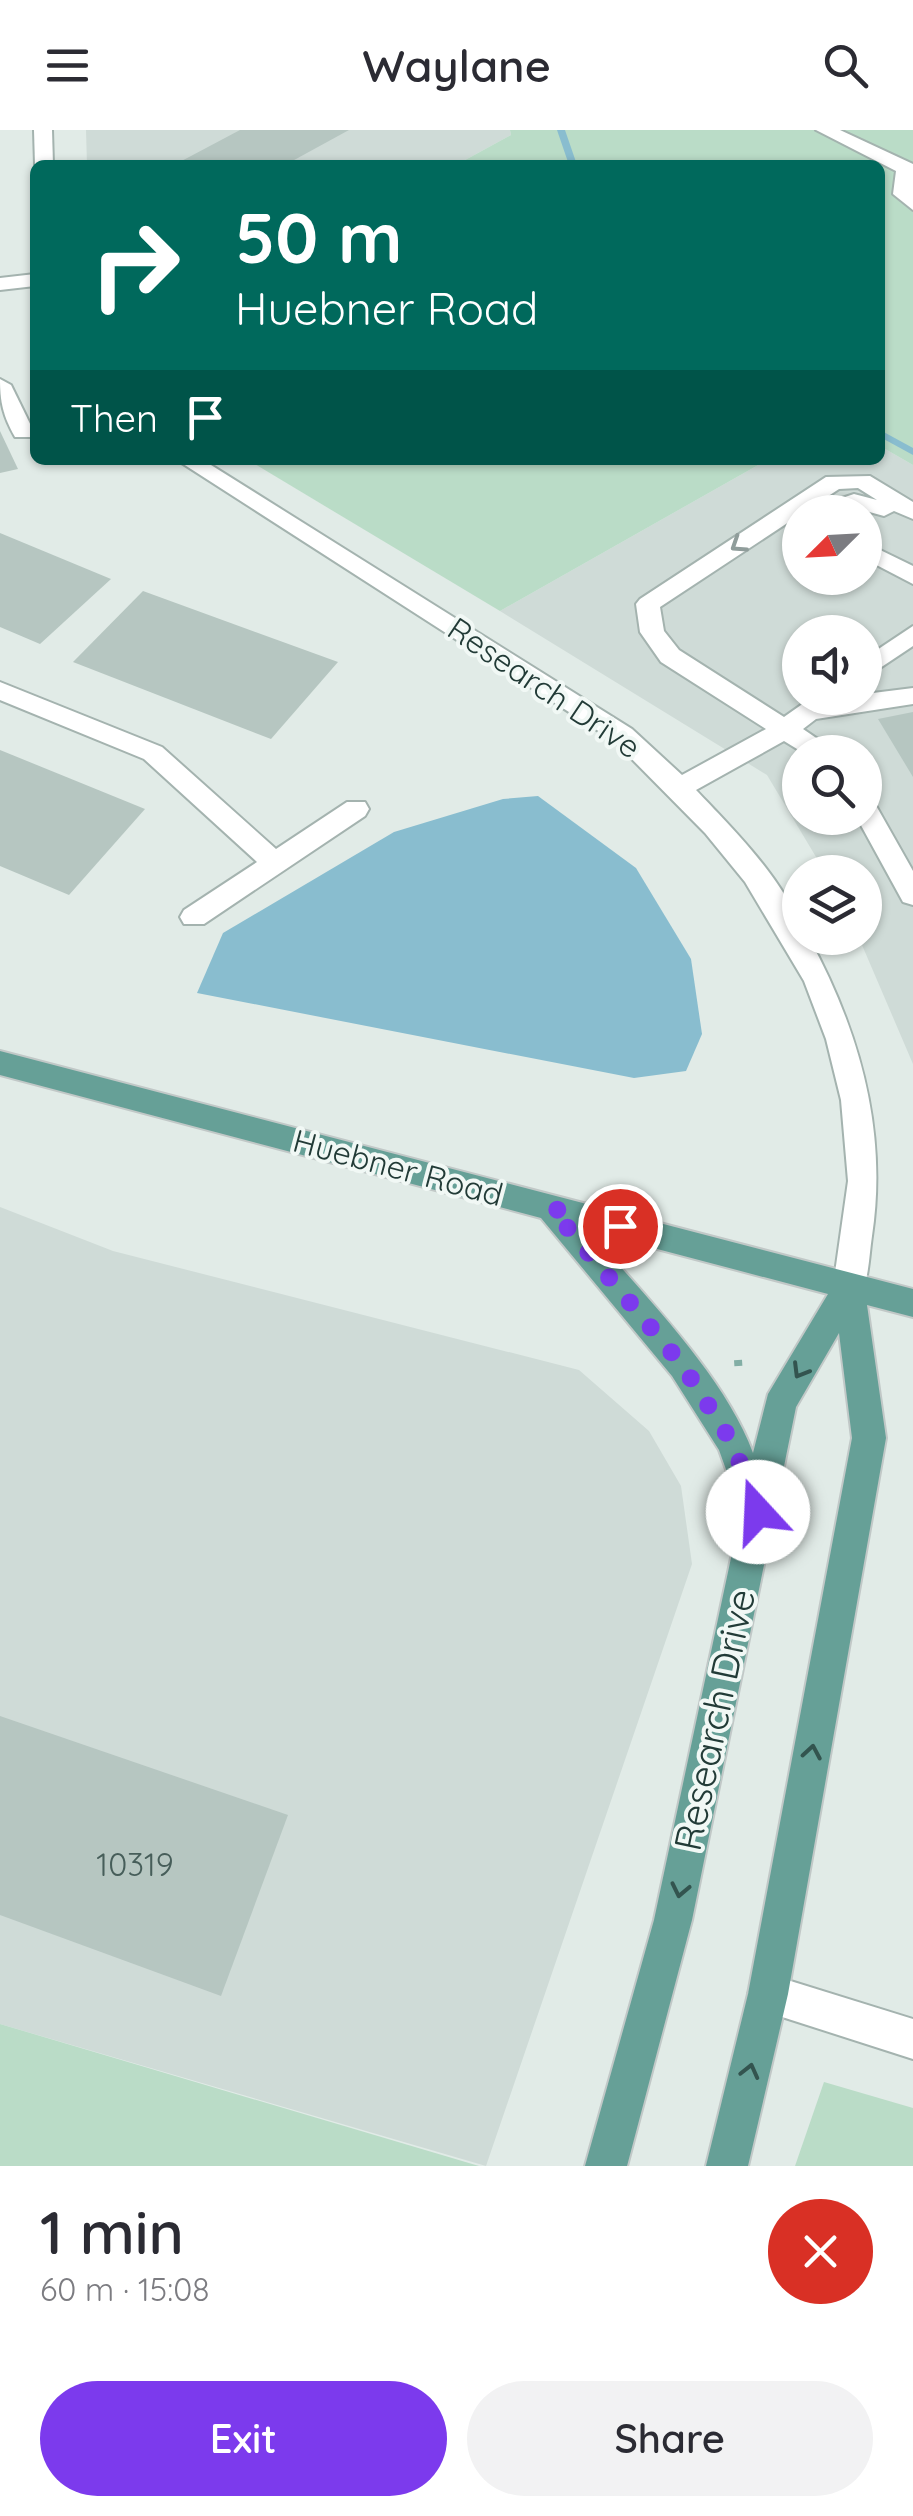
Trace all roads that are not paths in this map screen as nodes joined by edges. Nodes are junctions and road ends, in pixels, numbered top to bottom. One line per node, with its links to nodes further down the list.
1 (43, 130): 3 (street)
2 (825, 130): 4 (street)
3 (44, 160)
4 (909, 167): 5 (street)
5 (913, 204)
6 (30, 281): 7 (street)
7 (0, 284)
8 (0, 385): 9 (street)
9 (23, 432)
10 (196, 465): 26 (street, Research Drive)
11 (882, 509): 13 (street)
12 (913, 512): 17 (street, one-way to 17)
13 (913, 525)
14 (782, 540): 17 (street)
15 (882, 558): 16 (street)
16 (913, 576)
17 (652, 625): 24 (street)
18 (913, 634): 19 (street)
19 (882, 657)
20 (0, 690): 29 (street)
21 (913, 696): 22 (street)
22 (882, 699)
23 (804, 715): 24 (street)
24 (786, 729): 25 (street); 26 (street)
25 (794, 735)
26 (681, 787): 34 (street, Research Drive)
27 (356, 809): 29 (street)
28 (880, 835): 30 (street)
29 (275, 863): 31 (street)
30 (913, 895)
31 (194, 917)
32 (0, 1063): 33 (main road, Huebner Road)
33 (551, 1208): 34 (main road, Huebner Road); 36 (main road)
34 (849, 1287): 35 (main road, Huebner Road); 36 (main road, Research Drive, one-way to 36); 37 (main road, Research Drive, one-way to 34)
35 (913, 1303)
36 (758, 1512): 39 (main road, Research Drive, one-way to 39)
37 (768, 1994): 38 (street); 40 (main road, Research Drive, one-way to 37)
38 (913, 2038)
39 (606, 2166)
40 (727, 2166)

